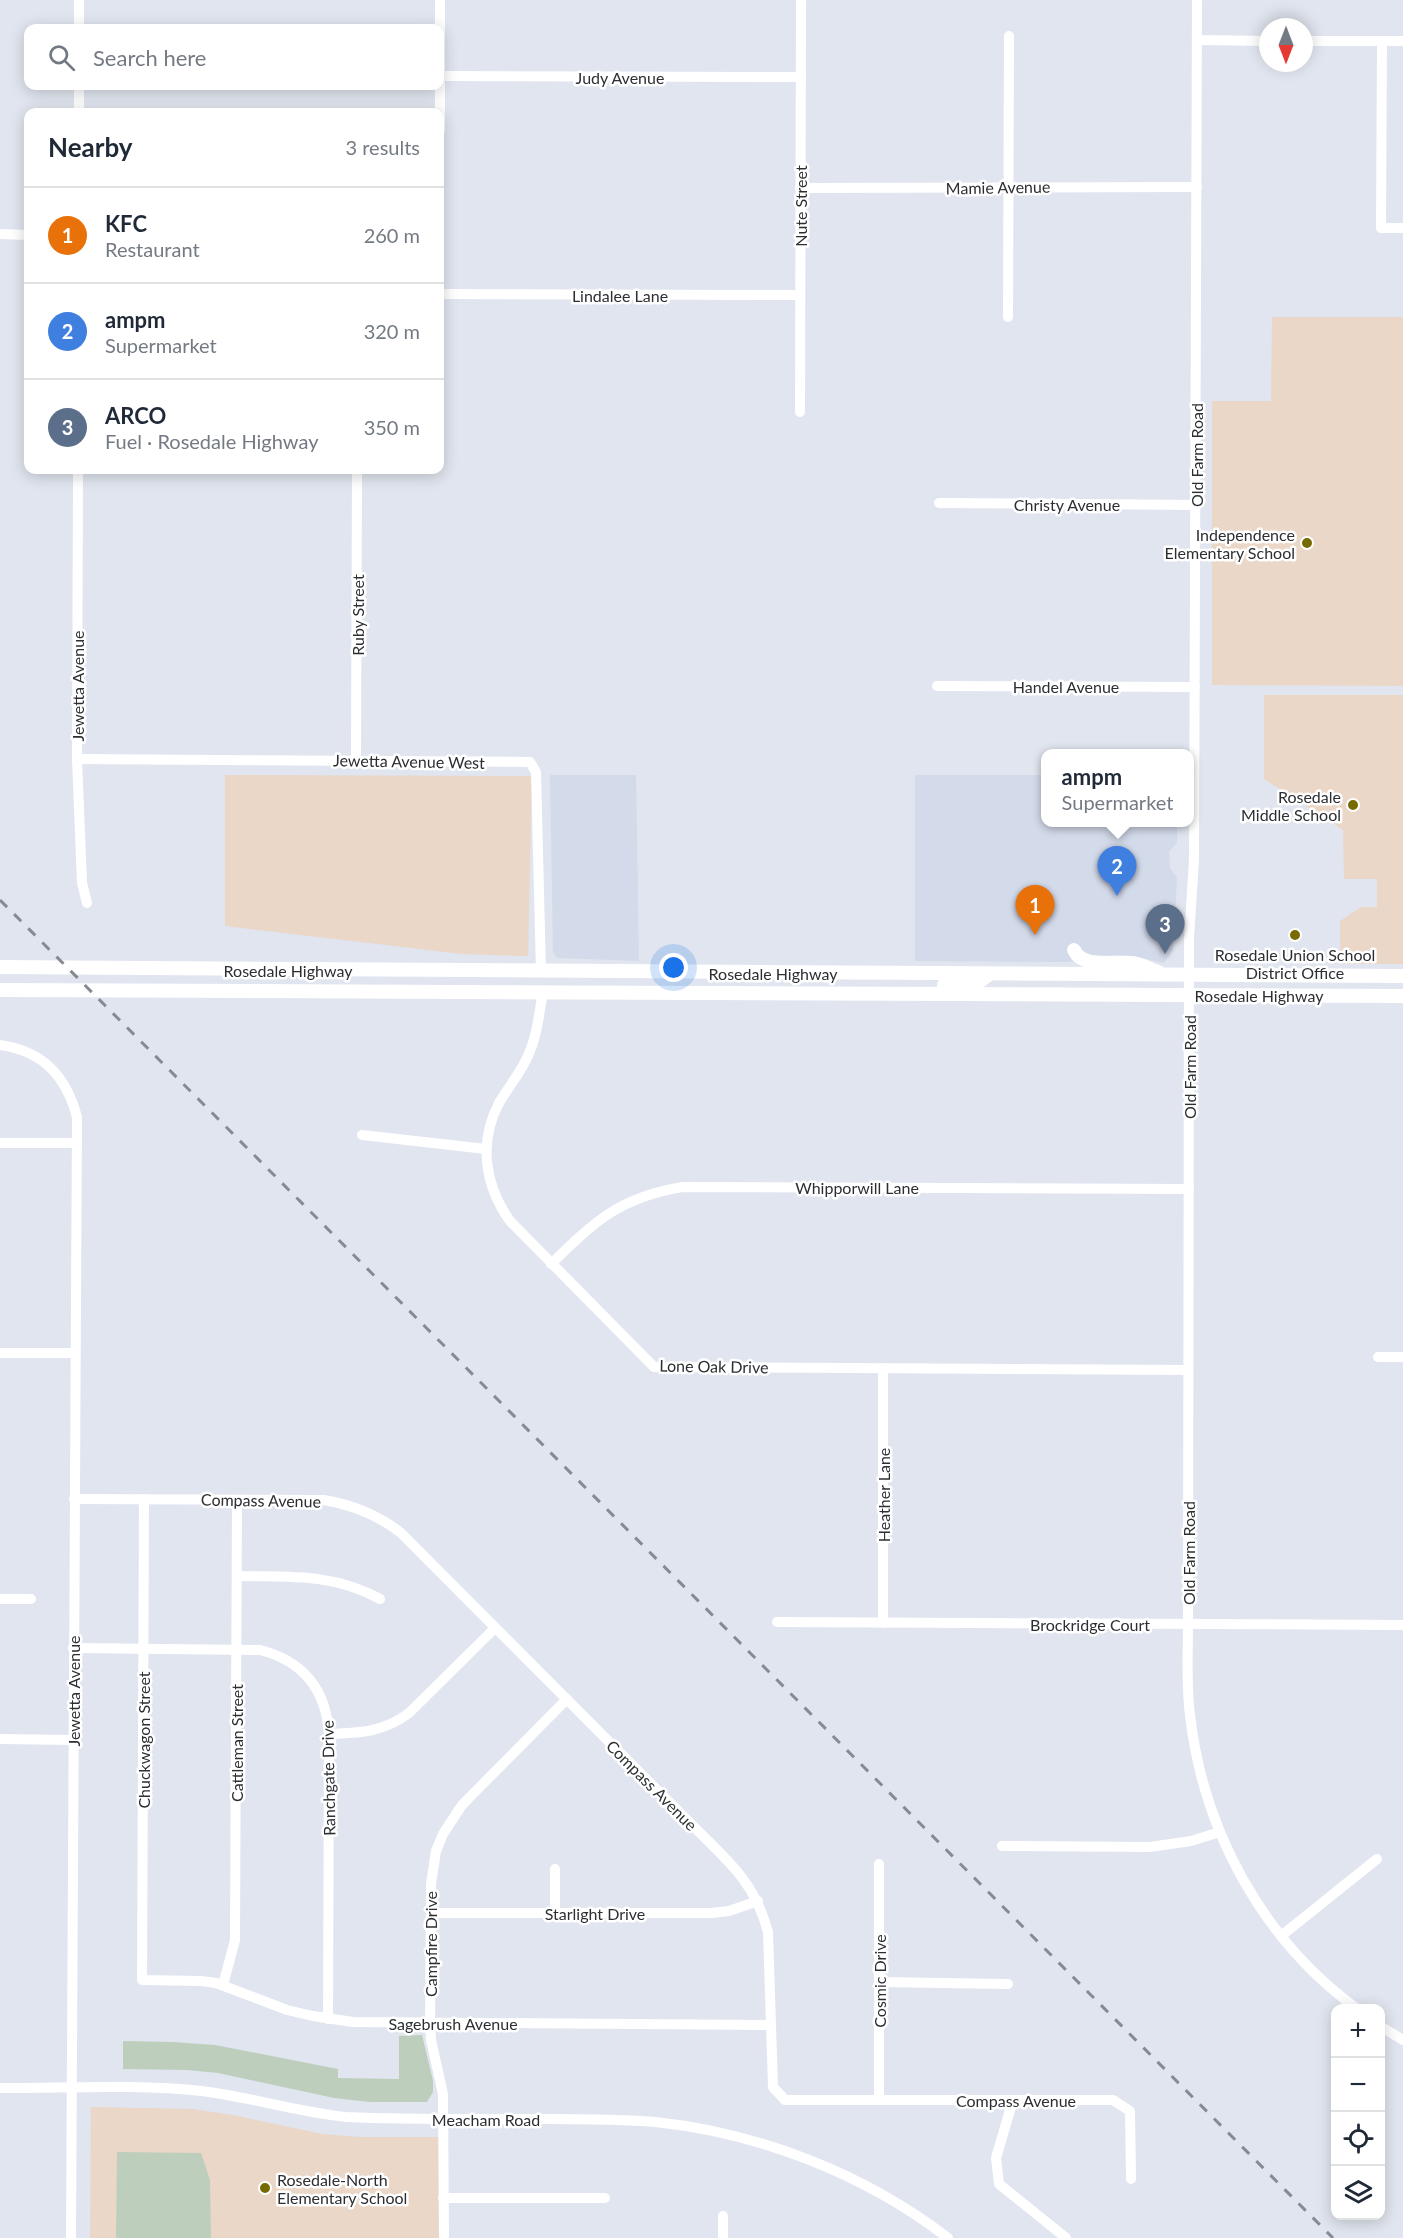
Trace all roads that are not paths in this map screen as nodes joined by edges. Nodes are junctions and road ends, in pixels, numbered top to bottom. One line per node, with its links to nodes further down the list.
1 (79, 0): 5 (street)
2 (440, 0): 6 (street)
3 (801, 0): 14 (street, Nute Street)
4 (1197, 0): 8 (street, Old Farm Road)
5 (79, 24)
6 (440, 24)
7 (1009, 36): 19 (street)
8 (1197, 40): 9 (street); 20 (street, Old Farm Road)
9 (1259, 41)
10 (1313, 41): 11 (street)
11 (1382, 41): 12 (street); 22 (street)
12 (1403, 41)
13 (444, 76): 14 (street, Judy Avenue)
14 (801, 77): 21 (street, Nute Street)
15 (79, 90): 17 (street)
16 (440, 90): 18 (street)
17 (79, 108)
18 (440, 108)
19 (1008, 186): 20 (street, Mamie Avenue); 21 (street, Mamie Avenue); 27 (street)
20 (1197, 187): 32 (street, Old Farm Road)
21 (800, 188): 26 (street, Nute Street)
22 (1403, 228)
23 (0, 234): 24 (street)
24 (24, 235)
25 (444, 294): 26 (street, Lindalee Lane)
26 (800, 296): 28 (street, Nute Street)
27 (1008, 317)
28 (800, 412)
29 (78, 474): 35 (street, Jewetta Avenue)
30 (357, 474): 36 (street, Ruby Street)
31 (939, 503): 32 (street, Christy Avenue)
32 (1196, 504): 34 (street, Old Farm Road)
33 (937, 686): 34 (street, Handel Avenue)
34 (1195, 687): 44 (street, Old Farm Road)
35 (77, 759): 36 (street, Jewetta Avenue West); 37 (street, Jewetta Avenue)
36 (356, 760): 40 (street, Jewetta Avenue West)
37 (87, 903)
38 (1074, 950): 43 (main road)
39 (0, 967): 40 (main road, Rosedale Highway)
40 (541, 972): 41 (main road, Rosedale Highway); 48 (main road)
41 (683, 972): 42 (main road, Rosedale Highway); 49 (main road)
42 (991, 974): 43 (main road, Rosedale Highway); 50 (main road)
43 (1166, 975): 44 (main road, Rosedale Highway)
44 (1189, 975): 45 (main road, Rosedale Highway); 51 (street, Old Farm Road)
45 (1403, 976)
46 (1403, 989): 52 (main road)
47 (0, 990): 48 (main road, Rosedale Highway)
48 (311, 990): 49 (main road, Rosedale Highway)
49 (543, 992): 50 (main road, Rosedale Highway); 58 (street, Lone Oak Drive)
50 (841, 993): 51 (main road, Rosedale Highway)
51 (1190, 995): 52 (main road, Rosedale Highway); 59 (street, Old Farm Road)
52 (1367, 996): 53 (main road, Rosedale Highway)
53 (1403, 996)
54 (0, 1045): 57 (street, Jewetta Avenue)
55 (362, 1135): 58 (street)
56 (0, 1143): 57 (street)
57 (77, 1143): 62 (street, Jewetta Avenue)
58 (486, 1149): 60 (street, Lone Oak Drive)
59 (1189, 1188): 60 (street, Whipporwill Lane); 66 (street, Old Farm Road)
60 (551, 1264): 65 (street, Lone Oak Drive)
61 (0, 1353): 62 (street)
62 (75, 1353): 67 (street, Jewetta Avenue)
63 (1378, 1357): 64 (street)
64 (1403, 1357)
65 (883, 1368): 66 (street, Lone Oak Drive); 75 (street, Heather Lane)
66 (1188, 1370): 76 (street, Old Farm Road)
67 (74, 1499): 68 (street, Compass Avenue); 79 (street, Jewetta Avenue)
68 (144, 1499): 69 (street, Compass Avenue); 80 (street, Chuckwagon Street)
69 (237, 1500): 70 (street, Cattleman Street); 78 (street, Compass Avenue)
70 (237, 1576): 73 (street); 81 (street, Cattleman Street)
71 (0, 1599): 72 (street)
72 (31, 1599)
73 (380, 1599)
74 (777, 1622): 75 (street, Brockridge Court)
75 (883, 1623): 76 (street, Brockridge Court)
76 (1188, 1624): 77 (street, Brockridge Court); 86 (street, Old Farm Road)
77 (1403, 1625)
78 (495, 1628): 82 (street, Compass Avenue); 83 (street)
79 (73, 1648): 80 (street, Ranchgate Drive); 85 (street, Jewetta Avenue)
80 (143, 1648): 81 (street, Ranchgate Drive); 95 (street, Chuckwagon Street)
81 (237, 1648): 83 (street, Ranchgate Drive); 98 (street, Cattleman Street)
82 (567, 1699): 91 (street, Compass Avenue); 92 (street, Campfire Drive)
83 (330, 1734): 100 (street, Ranchgate Drive)
84 (0, 1739): 85 (street)
85 (73, 1740): 106 (street, Jewetta Avenue)
86 (1220, 1832): 87 (street); 94 (street, Old Farm Road)
87 (1002, 1846)
88 (1377, 1859): 94 (street)
89 (879, 1864): 96 (street, Cosmic Drive)
90 (555, 1869): 93 (street)
91 (758, 1901): 93 (street, Starlight Drive); 102 (street, Compass Avenue)
92 (430, 1913): 93 (street, Starlight Drive); 101 (street, Campfire Drive)
93 (555, 1913)
94 (1281, 1936): 99 (street, Old Farm Road)
95 (142, 1980): 98 (street, Sagebrush Avenue)
96 (879, 1983): 97 (street); 107 (street, Cosmic Drive)
97 (1008, 1984)
98 (223, 1985): 100 (street, Sagebrush Avenue)
99 (1351, 2004)
100 (328, 2019): 101 (street, Sagebrush Avenue)
101 (430, 2023): 102 (street, Sagebrush Avenue); 109 (street, Campfire Drive)
102 (771, 2025): 107 (street, Compass Avenue)
103 (1385, 2029): 104 (street)
104 (1403, 2040)
105 (0, 2088): 106 (street, Meacham Road)
106 (72, 2088): 109 (street, Meacham Road); 114 (street, Jewetta Avenue)
107 (879, 2099): 108 (street, Compass Avenue)
108 (1013, 2100): 110 (street, Compass Avenue); 118 (street)
109 (444, 2118): 111 (street, Campfire Drive); 117 (street, Meacham Road)
110 (1131, 2179)
111 (443, 2198): 112 (street); 115 (street, Campfire Drive)
112 (604, 2198)
113 (723, 2216): 116 (street)
114 (71, 2238)
115 (444, 2238)
116 (723, 2238)
117 (948, 2238)
118 (1066, 2238)

